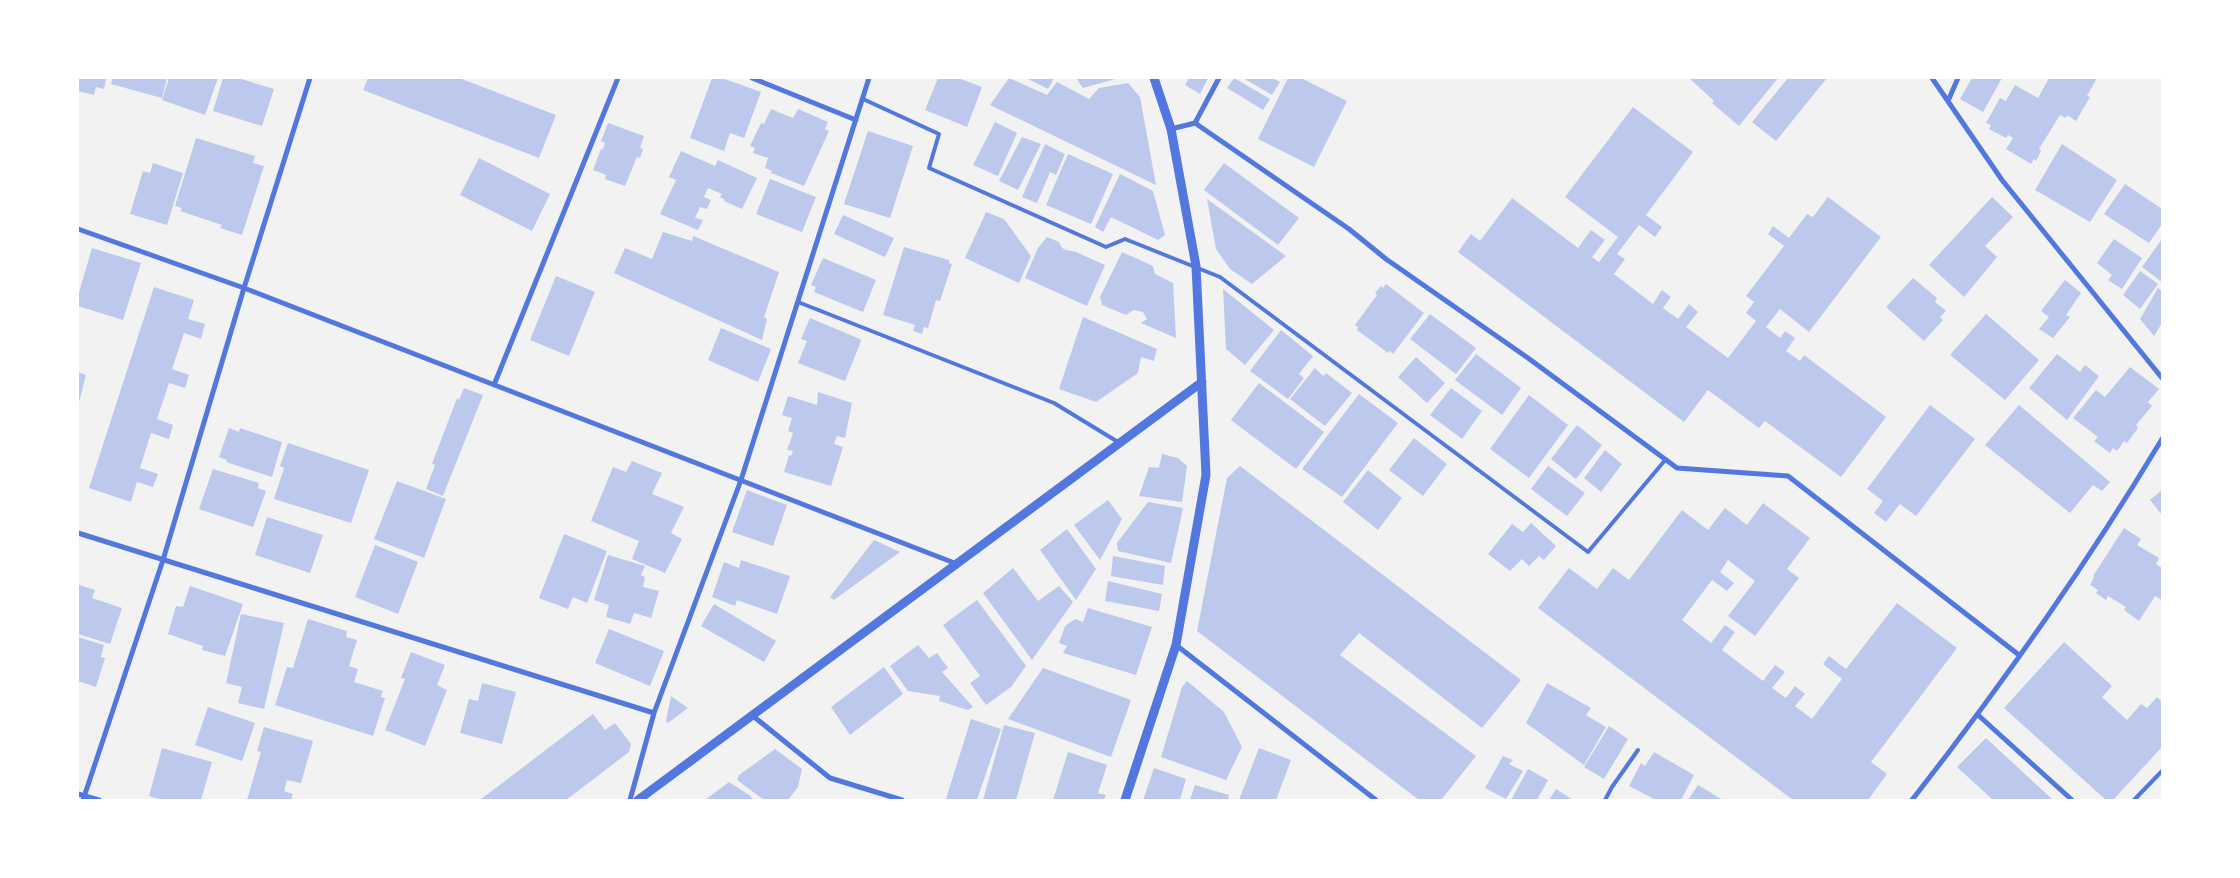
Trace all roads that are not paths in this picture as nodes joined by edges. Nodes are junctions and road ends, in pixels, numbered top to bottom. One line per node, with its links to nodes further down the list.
1 (310, 78): 16 (street)
2 (618, 78): 20 (street)
3 (752, 78): 11 (street)
4 (869, 78): 9 (street)
5 (1154, 78): 13 (street)
6 (1219, 78): 12 (street)
7 (1932, 78): 10 (street)
8 (1958, 78): 10 (street)
9 (863, 99): 11 (street); 15 (lane)
10 (1948, 101): 18 (street)
11 (856, 120): 17 (street)
12 (1195, 123): 13 (street); 23 (street)
13 (1171, 129): 15 (street)
14 (78, 229): 16 (street)
15 (1196, 266): 19 (street); 23 (lane)
16 (244, 288): 20 (street); 26 (street)
17 (798, 302): 22 (lane); 24 (street)
18 (2162, 378)
19 (1202, 382): 22 (street); 28 (street)
20 (494, 385): 24 (street)
21 (2162, 439): 29 (street)
22 (1118, 442): 27 (street)
23 (1666, 459): 29 (street)
24 (741, 480): 27 (street); 30 (street)
25 (78, 533): 26 (street)
26 (163, 560): 30 (street); 36 (street)
27 (957, 564): 32 (street)
28 (1176, 645): 41 (street); 42 (street)
29 (2019, 655): 31 (street)
30 (654, 713): 38 (street)
31 (1978, 715): 44 (street); 45 (street)
32 (753, 716): 39 (street); 40 (street)
33 (1638, 750): 43 (lane)
34 (2162, 772): 46 (lane)
35 (78, 794): 36 (street)
36 (84, 798): 37 (street)
37 (99, 800)
38 (630, 800)
39 (638, 800)
40 (902, 800)
41 (1125, 800)
42 (1376, 800)
43 (1605, 800)
44 (1912, 800)
45 (2072, 800)
46 (2134, 800)

